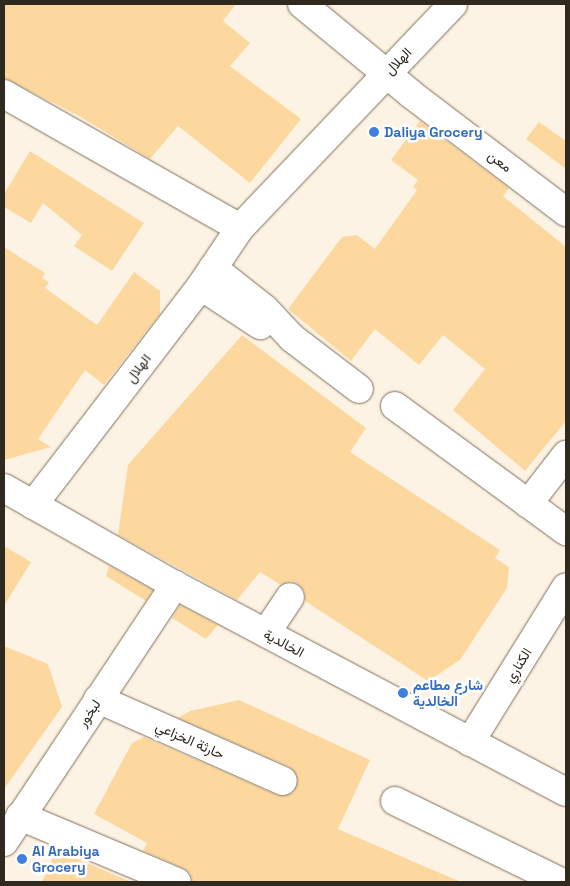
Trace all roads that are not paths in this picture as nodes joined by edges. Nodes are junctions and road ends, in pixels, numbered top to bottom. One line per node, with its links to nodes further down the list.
1 (302, 4): 3 (street, معن)
2 (453, 4): 3 (street, الهلال)
3 (387, 72): 5 (street, معن); 6 (street, الهلال)
4 (4, 94): 6 (street)
5 (566, 212)
6 (240, 228): 7 (street, الهلال)
7 (207, 277): 8 (street); 12 (street, الهلال)
8 (359, 389)
9 (395, 406): 13 (street)
10 (566, 455): 13 (street)
11 (4, 488): 12 (street, الخالدية)
12 (33, 504): 15 (street, الخالدية)
13 (528, 504): 14 (street)
14 (566, 531)
15 (175, 585): 18 (street, الخالدية); 19 (street, لبخور)
16 (566, 587): 20 (street, الكناري)
17 (290, 597): 18 (street)
18 (266, 633): 20 (street, الخالدية)
19 (98, 699): 21 (street, حارثة الخزاعي); 24 (street, لبخور)
20 (470, 742): 22 (street, الخالدية)
21 (283, 781)
22 (566, 792)
23 (395, 801): 27 (street)
24 (20, 816): 25 (street, لبخور); 26 (street)
25 (4, 842)
26 (177, 882)
27 (561, 882)

